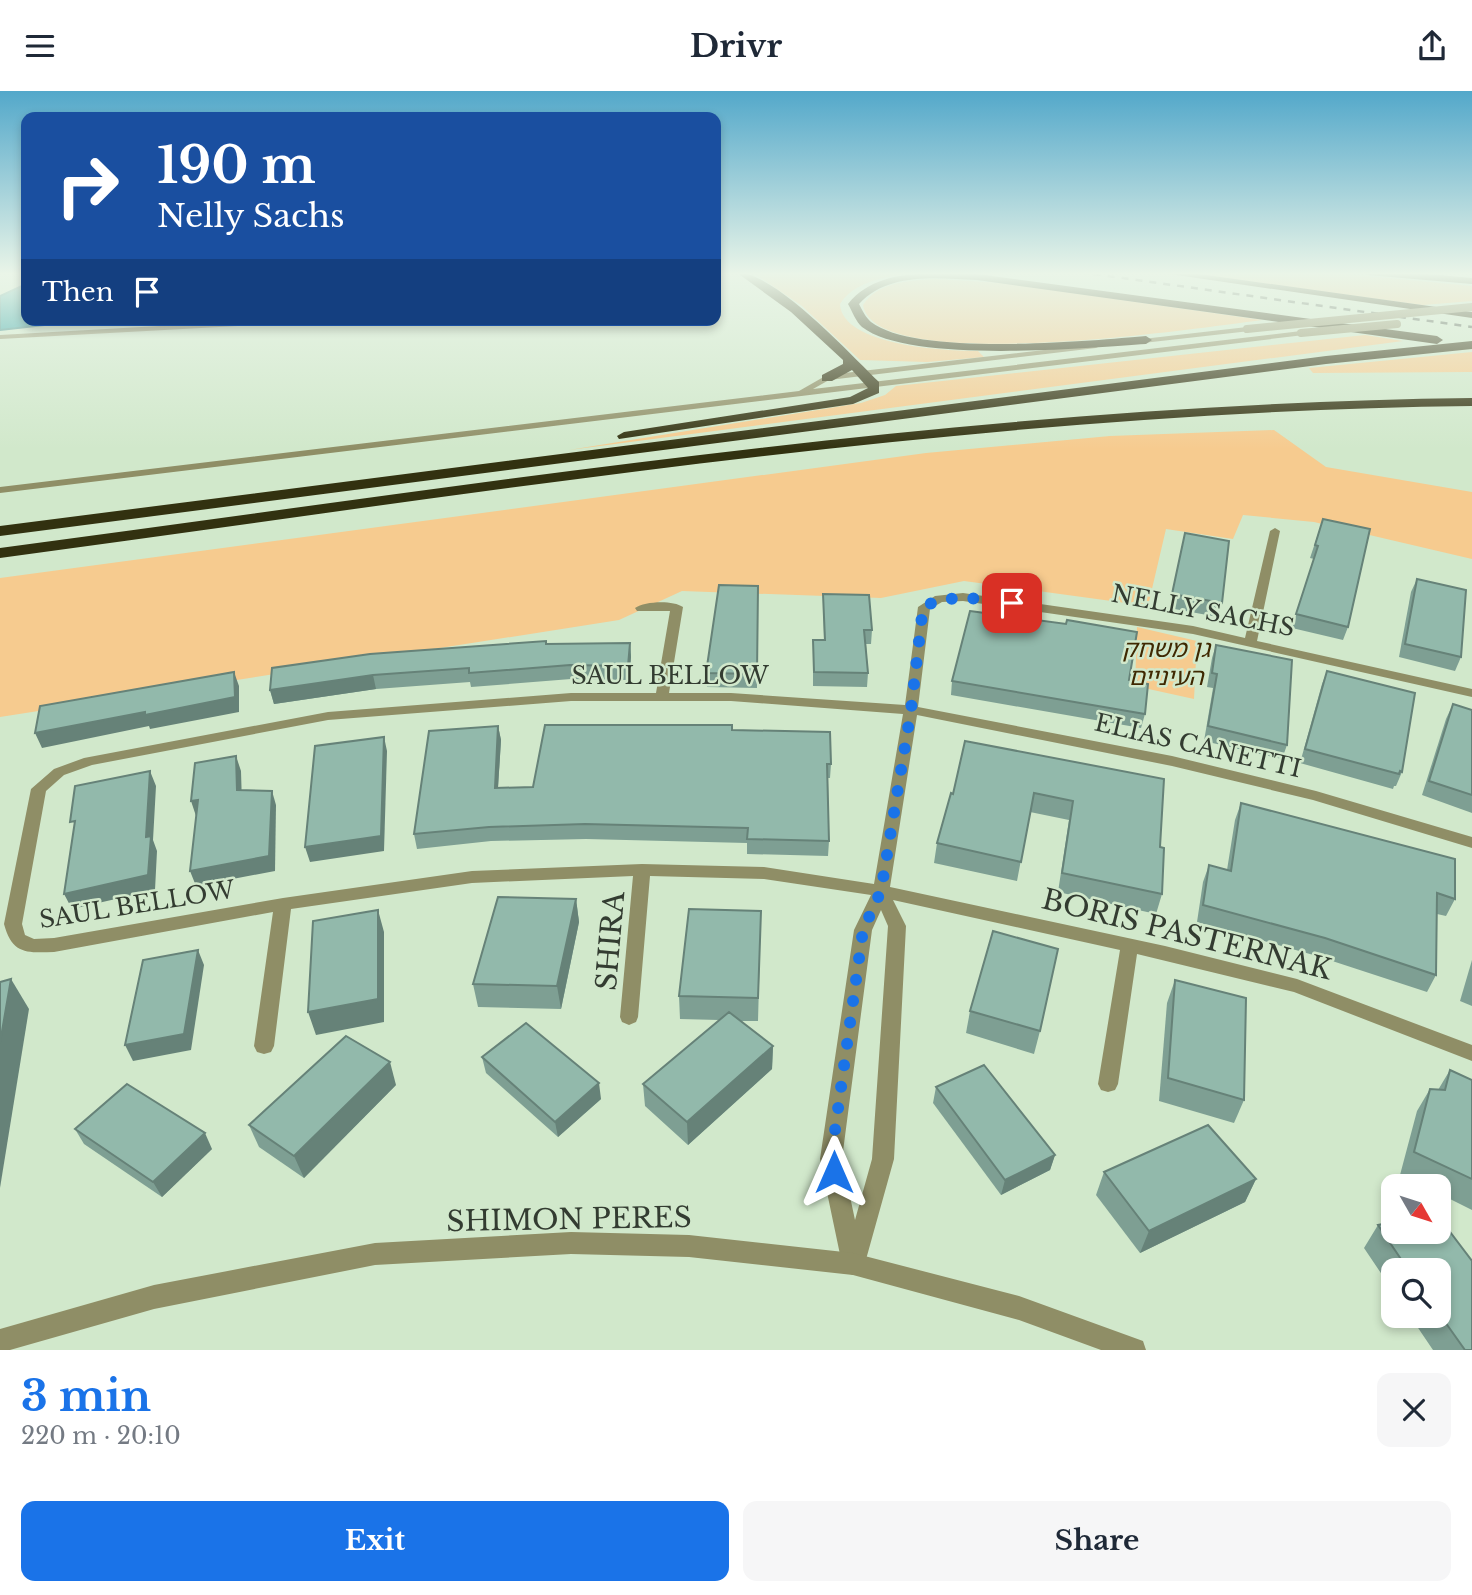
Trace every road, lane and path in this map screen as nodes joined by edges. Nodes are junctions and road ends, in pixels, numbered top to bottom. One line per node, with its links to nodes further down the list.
1 (115, 331): 8 (street)
2 (818, 331): 12 (highway)
3 (880, 331): 10 (highway)
4 (1231, 331): 10 (street, bridge)
5 (1331, 331): 14 (street, bridge)
6 (1368, 331): 11 (highway)
7 (1422, 331): 9 (highway)
8 (0, 337)
9 (1472, 338)
10 (1146, 340): 14 (street)
11 (1472, 345): 18 (highway)
12 (849, 359): 13 (highway); 14 (highway)
13 (827, 378): 14 (street); 15 (street)
14 (868, 380): 15 (street); 18 (highway)
15 (797, 395): 17 (street)
16 (1472, 402): 21 (highway)
17 (0, 490)
18 (51, 524): 19 (highway)
19 (0, 531)
20 (1275, 531): 23 (street)
21 (0, 555)
22 (641, 608): 25 (street)
23 (1251, 641): 24 (street, NELLY SACHS); 26 (street, NELLY SACHS)
24 (1472, 693)
25 (662, 697): 26 (street, SAUL BELLOW); 30 (street, SAUL BELLOW)
26 (911, 710): 27 (street, ELIAS CANETTI); 29 (street)
27 (1472, 843)
28 (642, 870): 29 (street, SAUL BELLOW); 30 (street, SAUL BELLOW); 32 (street, SHIRA)
29 (881, 891): 31 (street, BORIS PASTERNAK); 36 (street); 36 (street)
30 (283, 904): 33 (street)
31 (1130, 945): 34 (street, BORIS PASTERNAK); 35 (street)
32 (629, 1017)
33 (264, 1047)
34 (1472, 1053)
35 (1108, 1084)
36 (853, 1264): 37 (street, SHIMON PERES); 38 (street, SHIMON PERES)
37 (0, 1341)
38 (1134, 1350)

